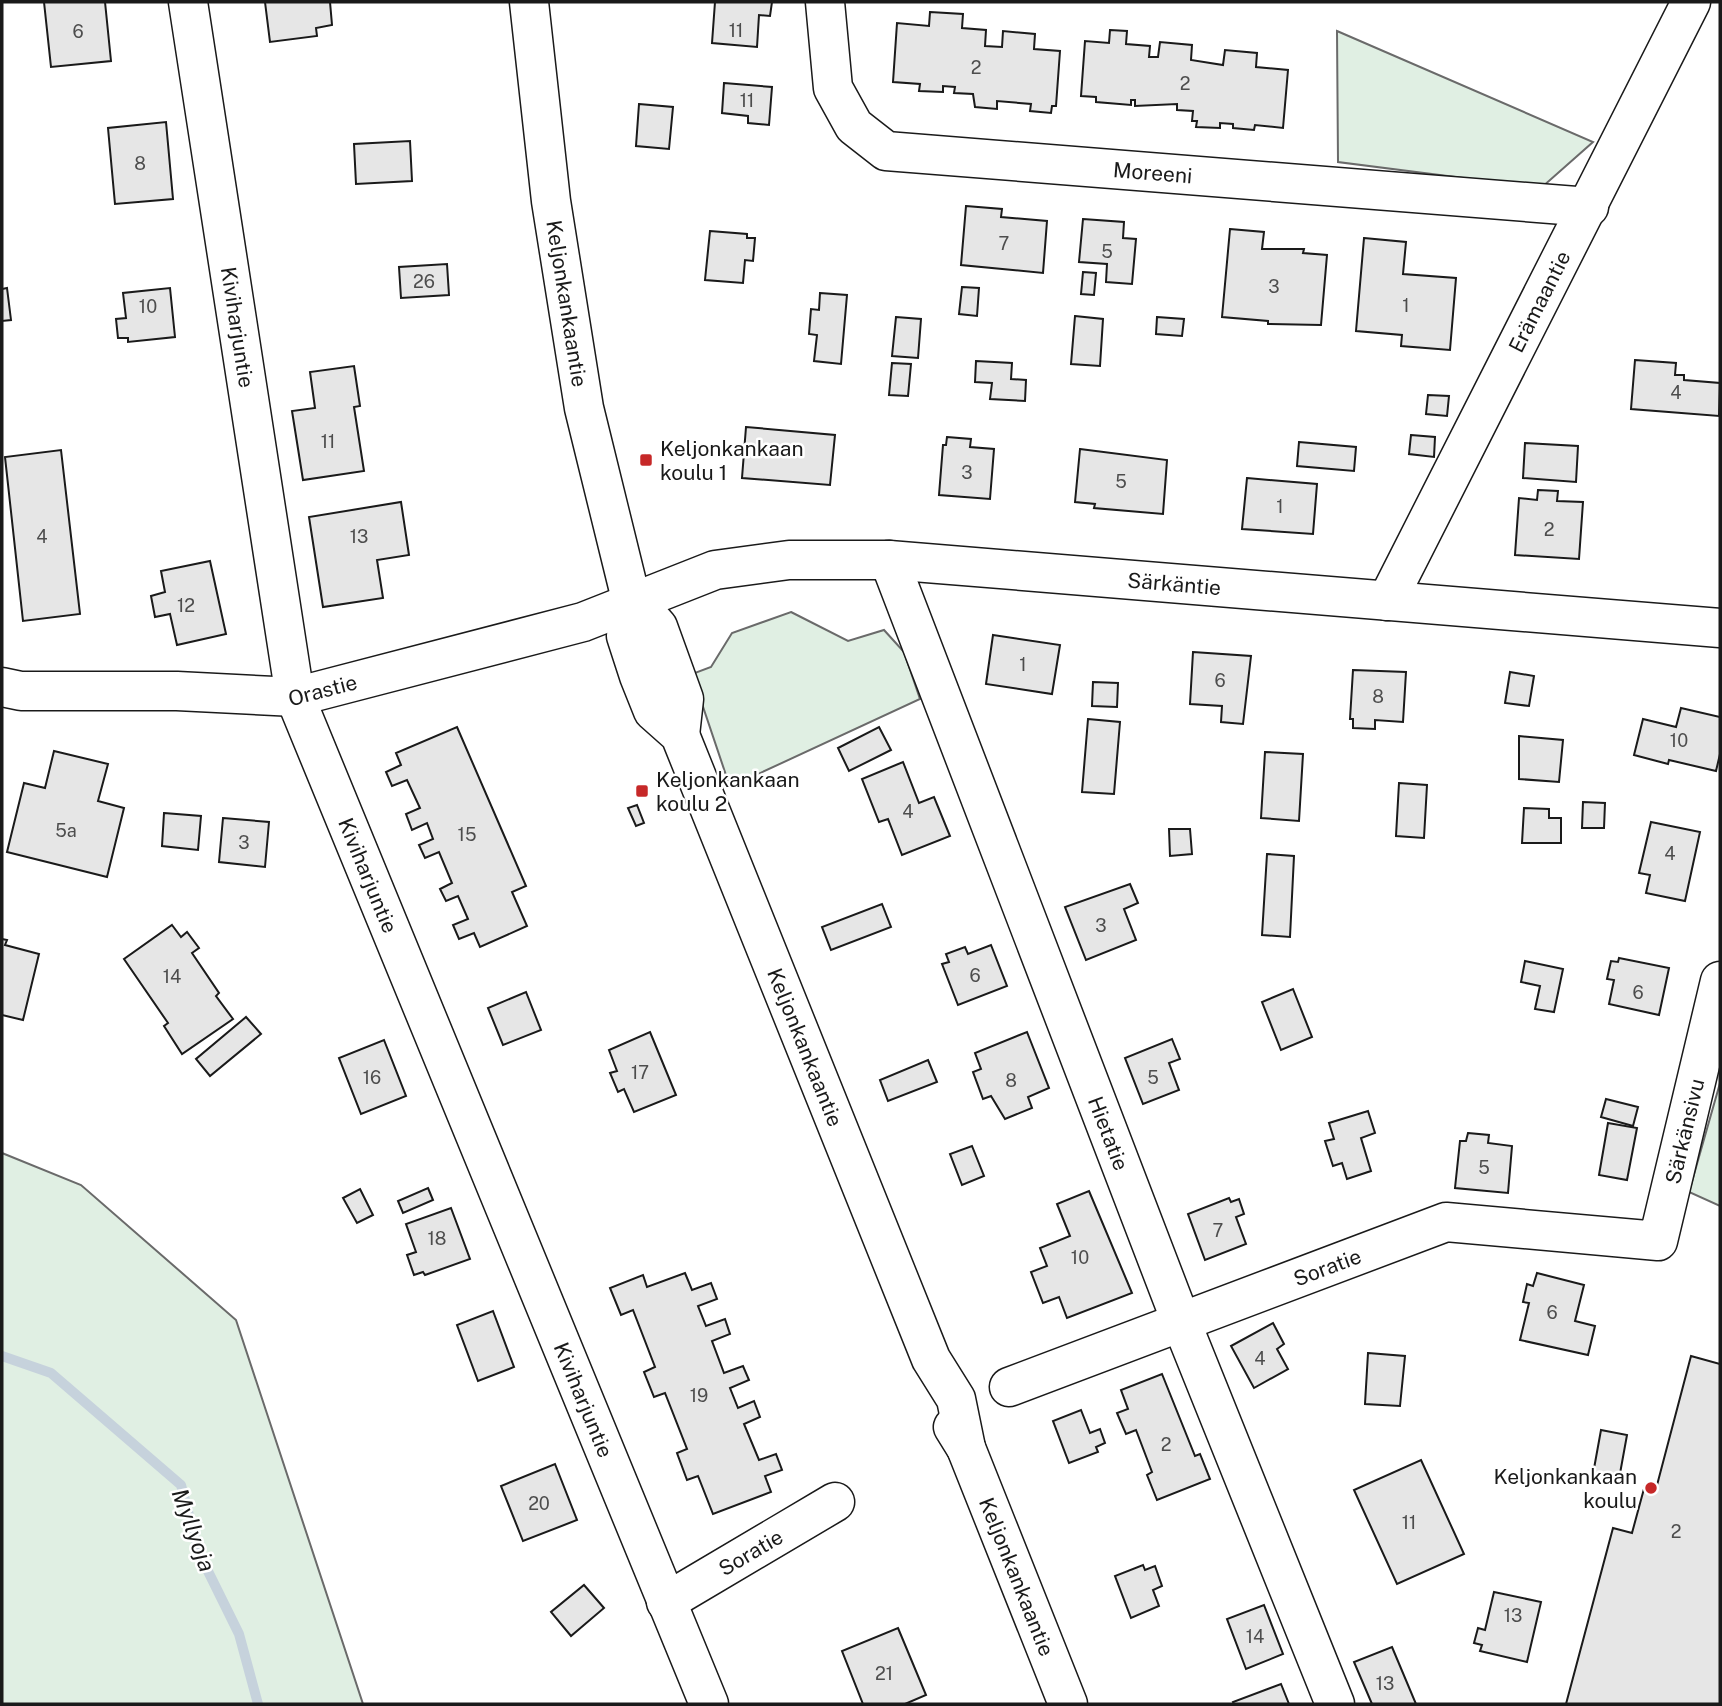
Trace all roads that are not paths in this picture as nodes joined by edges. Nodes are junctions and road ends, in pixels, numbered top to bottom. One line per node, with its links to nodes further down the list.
1 (188, 2): 11 (street, Kiviharjuntie)
2 (529, 2): 7 (street, Keljonkankaantie)
3 (825, 2): 5 (street, Moreeni)
4 (1691, 2): 5 (street, Erämaantie)
5 (1589, 207): 8 (street, Erämaantie)
6 (889, 559): 7 (street, Särkäntie); 8 (street, Särkäntie); 14 (street, Hietatie)
7 (633, 601): 11 (street, Orastie); 19 (street, Keljonkankaantie)
8 (1387, 601): 9 (street, Särkäntie)
9 (1720, 628)
10 (2, 687): 11 (street, Orastie)
11 (295, 696): 17 (street, Kiviharjuntie)
12 (1720, 981): 13 (street, Särkänsivu)
13 (1658, 1241): 14 (street, Soratie)
14 (1182, 1324): 15 (street, Soratie); 20 (street, Hietatie)
15 (1009, 1387)
16 (835, 1502): 17 (street, Soratie)
17 (666, 1602): 18 (street, Kiviharjuntie)
18 (709, 1704)
19 (1068, 1704)
20 (1335, 1704)

